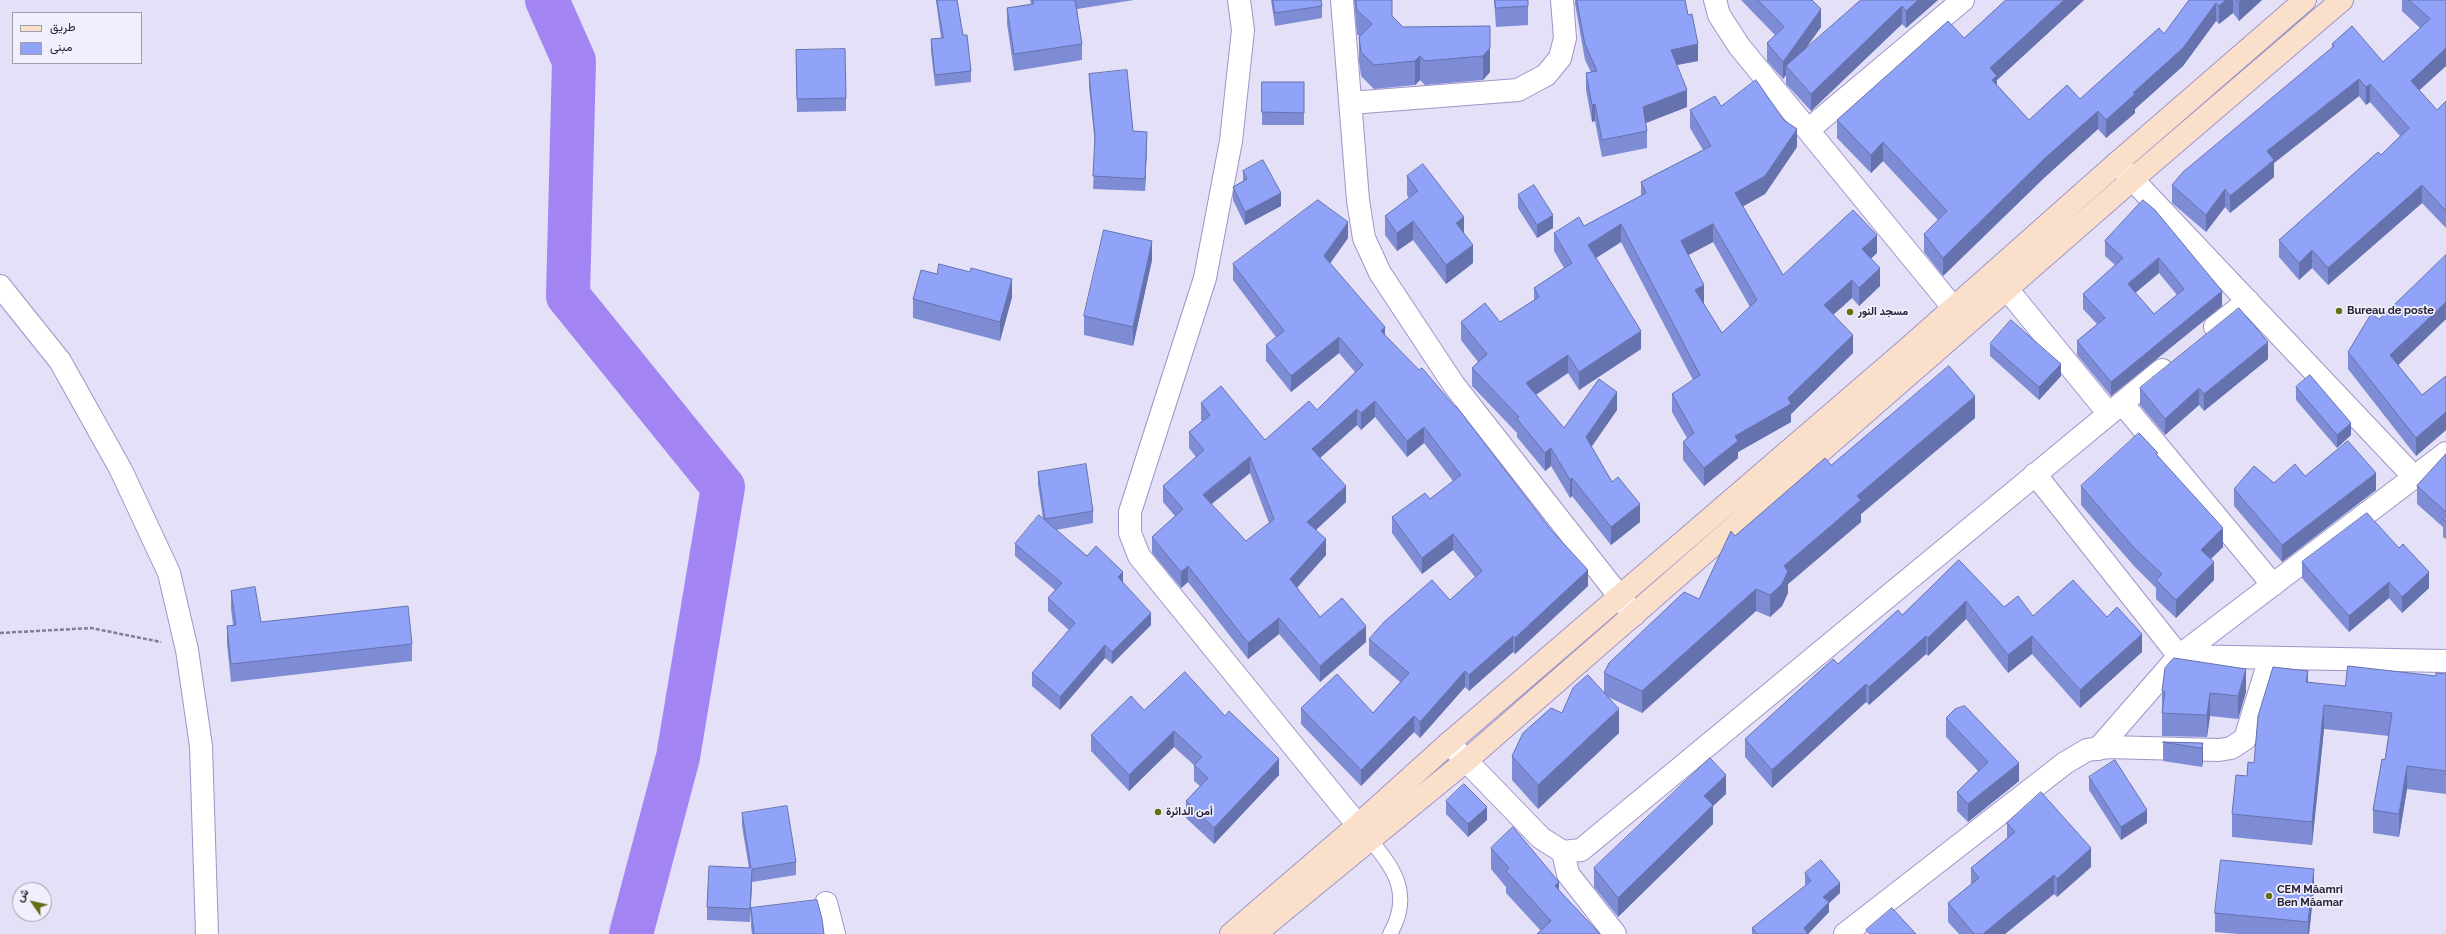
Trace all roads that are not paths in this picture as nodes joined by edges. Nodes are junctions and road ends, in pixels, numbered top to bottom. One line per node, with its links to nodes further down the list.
1 (1239, 0): 31 (street)
2 (1342, 0): 8 (street)
3 (1562, 0): 8 (street)
4 (1715, 0): 9 (street)
5 (1963, 0): 9 (street)
6 (2305, 0): 10 (main road)
7 (2342, 0): 11 (main road)
8 (1350, 103): 23 (street)
9 (1808, 130): 15 (street)
10 (2117, 163): 11 (street); 12 (main road)
11 (2133, 179): 12 (main road); 14 (street)
12 (2001, 281): 15 (main road); 18 (street)
13 (0, 286): 34 (street)
14 (2248, 301): 16 (street); 21 (street)
15 (1960, 316): 23 (main road); 24 (main road)
16 (2200, 340)
17 (2176, 359): 18 (street)
18 (2116, 408): 20 (street); 22 (street)
19 (2446, 453): 21 (street)
20 (2035, 474): 25 (street); 32 (street)
21 (2414, 478): 22 (street)
22 (2273, 585): 25 (street)
23 (1620, 597): 24 (street); 28 (main road)
24 (1634, 615): 30 (main road)
25 (2179, 656): 26 (street); 29 (street)
26 (2270, 658): 27 (street); 29 (street)
27 (2446, 661)
28 (1449, 743): 30 (street); 31 (main road)
29 (2098, 749): 40 (street)
30 (1467, 760): 31 (main road); 32 (street)
31 (1364, 832): 36 (main road); 37 (main road); 38 (lane)
32 (1563, 852): 39 (street)
33 (826, 903): 35 (street)
34 (207, 934)
35 (834, 934)
36 (1231, 934)
37 (1256, 934)
38 (1390, 934)
39 (1615, 934)
40 (1845, 934)

